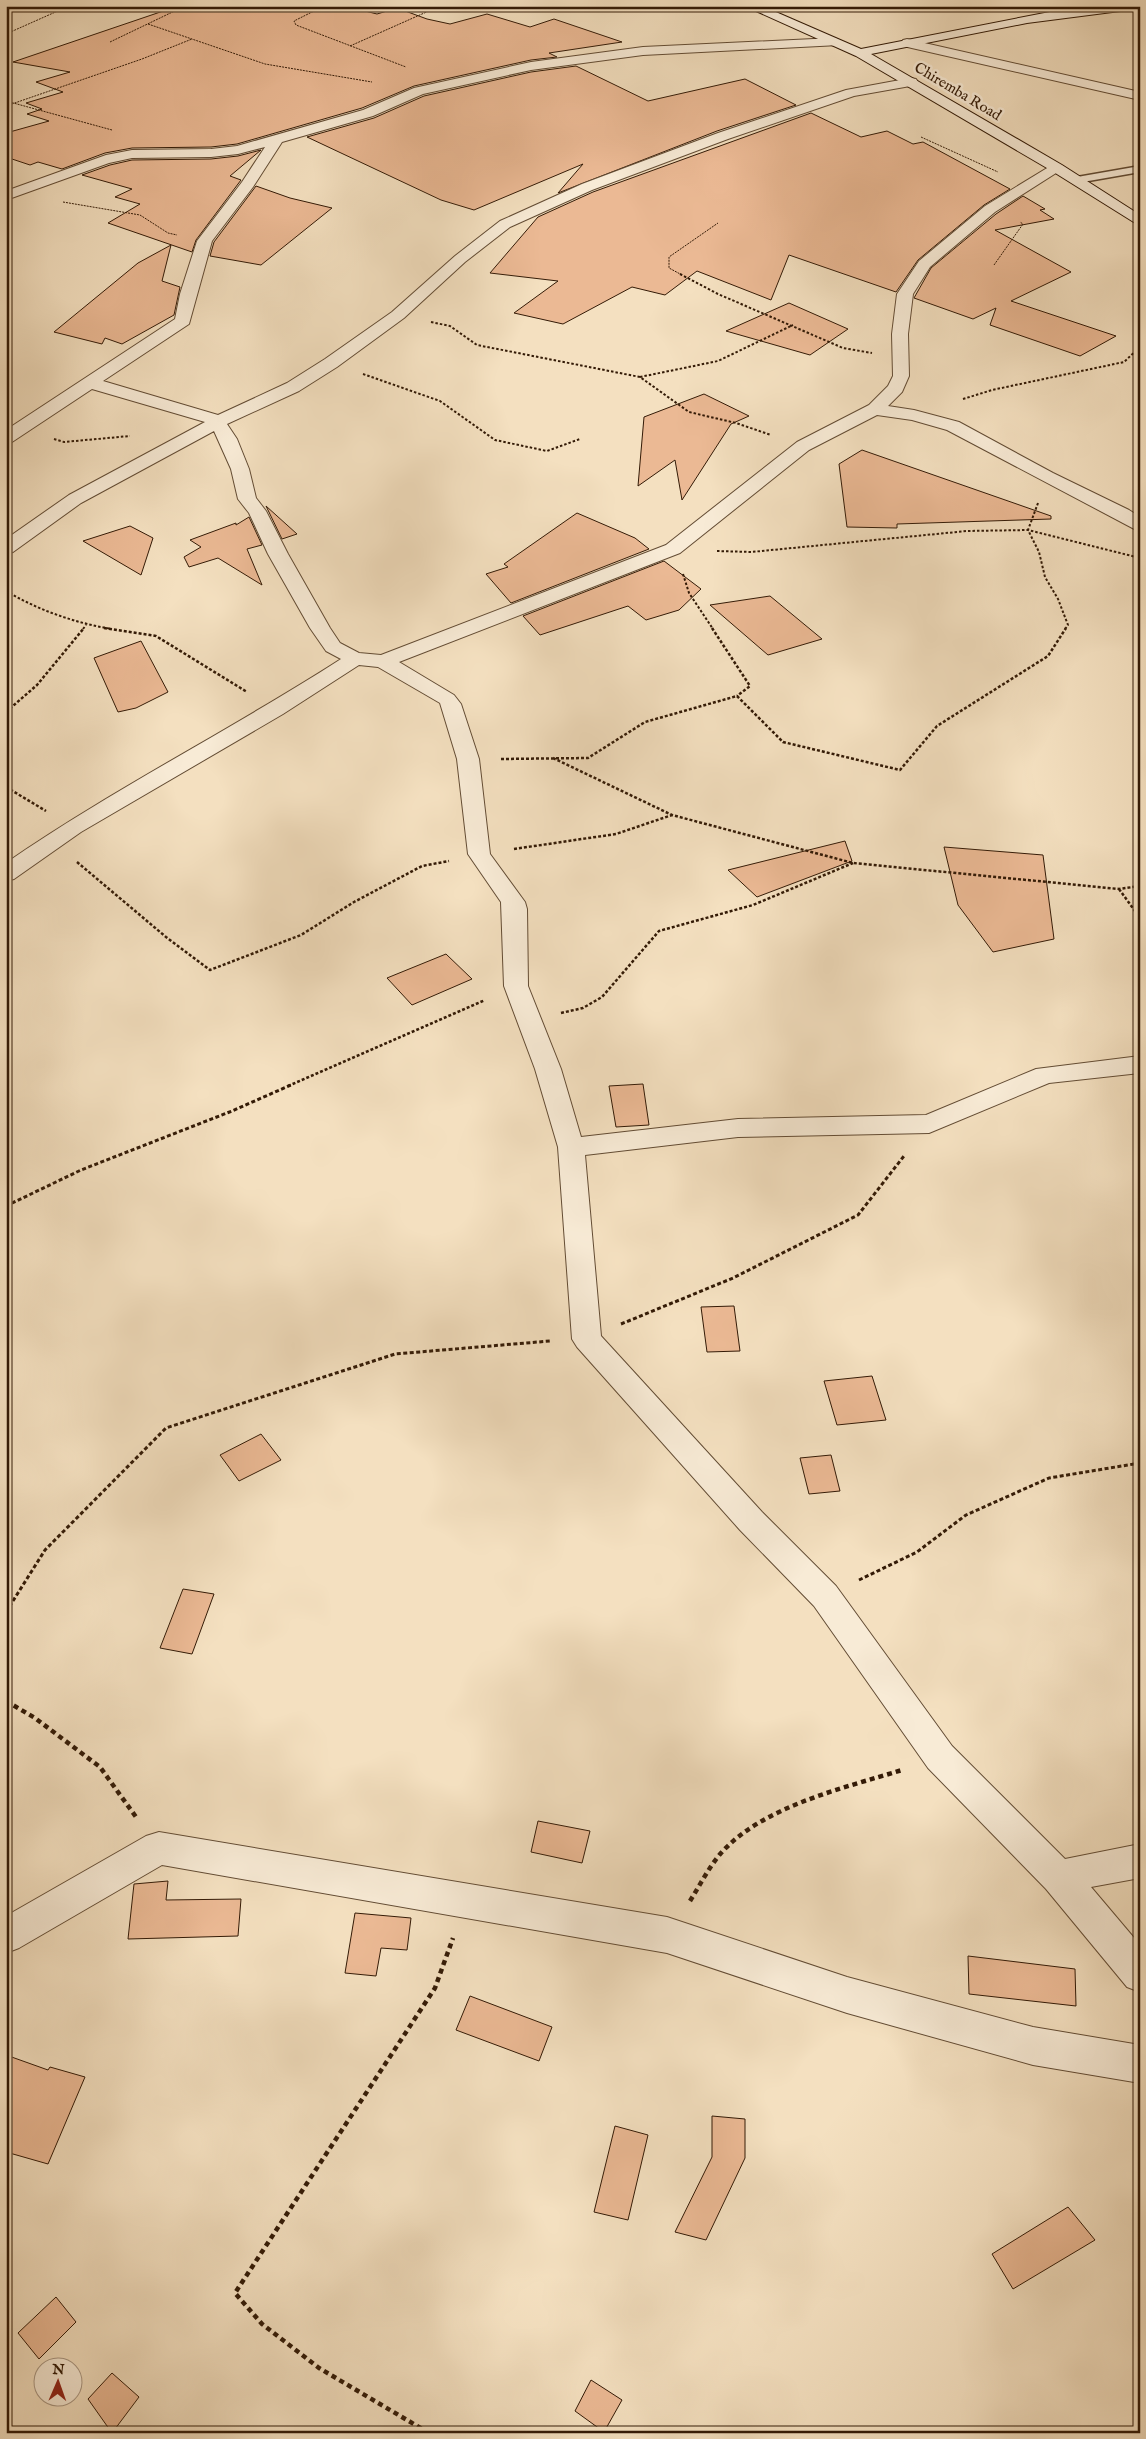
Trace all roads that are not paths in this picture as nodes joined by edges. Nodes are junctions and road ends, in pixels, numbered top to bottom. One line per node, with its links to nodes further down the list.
1 (751, 6): 4 (street, Chiremba Road)
2 (1128, 6): 3 (street)
3 (1075, 8): 5 (street)
4 (835, 42): 6 (street, Chiremba Road); 9 (street)
5 (907, 43): 6 (street); 8 (street)
6 (860, 52): 7 (street, Chiremba Road)
7 (911, 82): 10 (street, Chiremba Road); 17 (street)
8 (1140, 96)
9 (276, 140): 13 (street); 15 (street)
10 (1057, 168): 12 (street, Chiremba Road); 16 (street)
11 (1140, 169): 12 (lane)
12 (1076, 180): 14 (street, Chiremba Road)
13 (6, 196)
14 (1140, 222)
15 (91, 383): 17 (street); 18 (street)
16 (875, 409): 19 (street); 21 (street)
17 (217, 422): 20 (street); 21 (street)
18 (6, 438)
19 (1140, 526)
20 (6, 548)
21 (369, 660): 22 (street); 24 (street)
22 (6, 874)
23 (1140, 1064): 24 (street)
24 (571, 1147): 26 (street)
25 (1140, 1861): 26 (street)
26 (1059, 1877): 28 (street)
27 (6, 1936): 29 (street)
28 (1140, 1974)
29 (1140, 2064)

